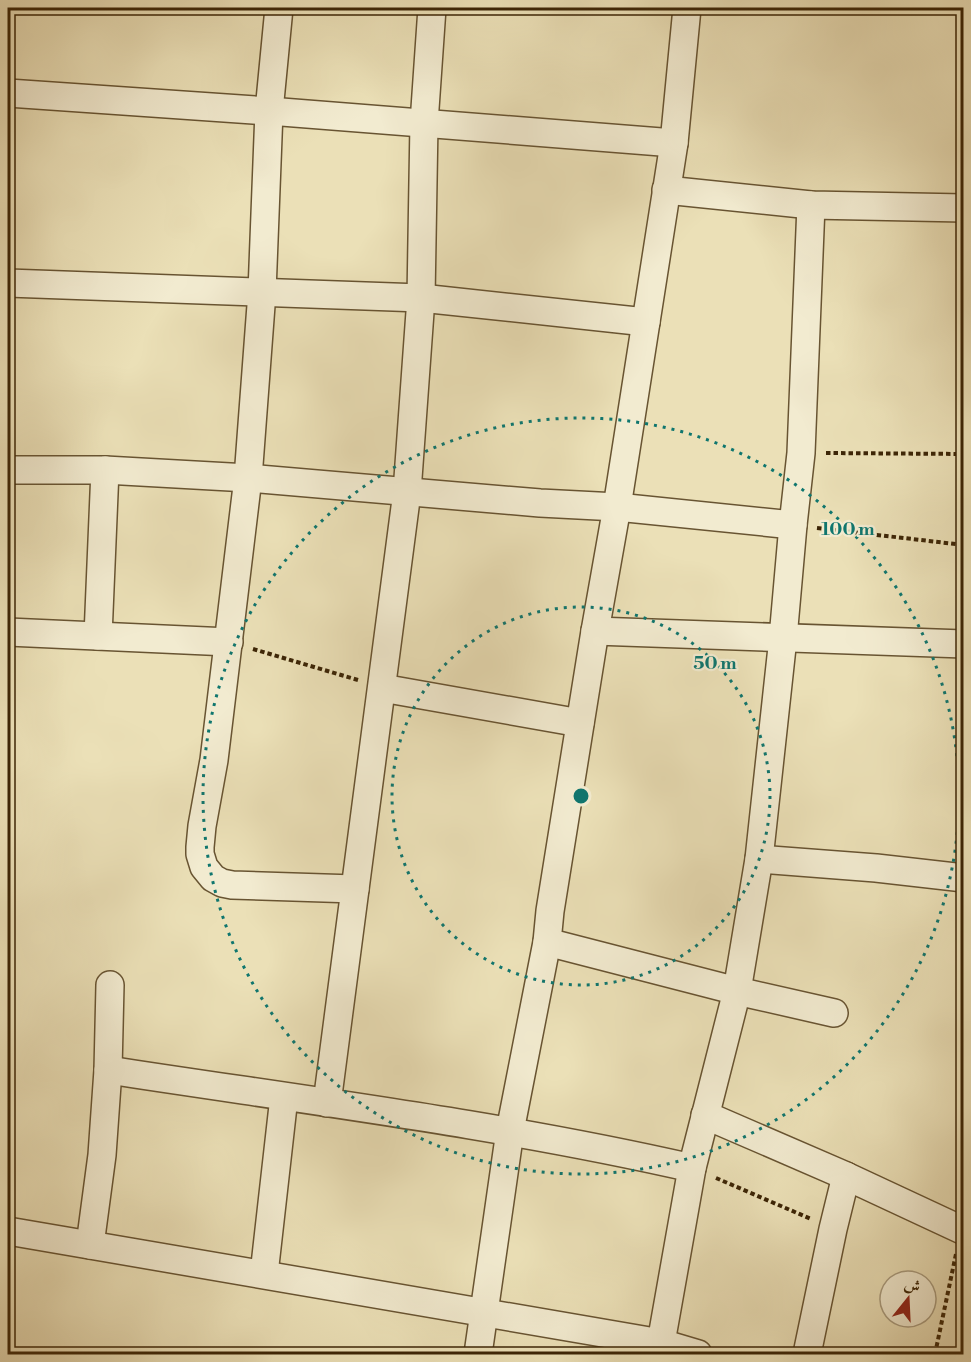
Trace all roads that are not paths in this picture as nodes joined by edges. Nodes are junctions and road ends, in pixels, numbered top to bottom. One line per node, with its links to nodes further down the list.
1 (279, 8): 5 (street)
2 (432, 8): 6 (street)
3 (687, 8): 7 (street)
4 (8, 93): 5 (street)
5 (269, 111): 6 (street); 12 (street)
6 (424, 123): 7 (street); 13 (street)
7 (674, 143): 8 (street)
8 (666, 190): 9 (street); 14 (street)
9 (811, 205): 10 (street); 20 (street)
10 (963, 208)
11 (8, 283): 12 (street)
12 (262, 292): 13 (street); 17 (street)
13 (420, 298): 14 (street); 18 (street)
14 (646, 322): 19 (street)
15 (8, 470): 16 (street)
16 (105, 470): 17 (street); 23 (street)
17 (248, 478): 18 (street); 25 (street)
18 (407, 492): 19 (street); 27 (street)
19 (617, 507): 20 (street); 21 (street)
20 (793, 525): 24 (street)
21 (595, 631): 24 (street); 28 (street)
22 (8, 633): 23 (street)
23 (98, 636): 25 (street)
24 (783, 638): 26 (street); 29 (street)
25 (229, 642): 31 (street)
26 (963, 644)
27 (381, 688): 28 (street); 31 (street)
28 (580, 723): 32 (street)
29 (759, 859): 30 (street); 34 (street)
30 (963, 878)
31 (355, 889): 38 (street)
32 (547, 942): 34 (street); 40 (street)
33 (110, 985): 36 (street)
34 (737, 991): 35 (street); 39 (street)
35 (834, 1013)
36 (108, 1070): 37 (street); 45 (street)
37 (284, 1097): 38 (street); 46 (street)
38 (327, 1103): 40 (street)
39 (705, 1115): 41 (street); 42 (street)
40 (510, 1131): 41 (street); 47 (street)
41 (692, 1168): 48 (street)
42 (846, 1176): 44 (street); 51 (street)
43 (8, 1231): 45 (street)
44 (962, 1231)
45 (90, 1245): 46 (street)
46 (264, 1274): 47 (street)
47 (485, 1312): 48 (street); 49 (street)
48 (660, 1349): 50 (street)
49 (478, 1354)
50 (698, 1354)
51 (807, 1354)

